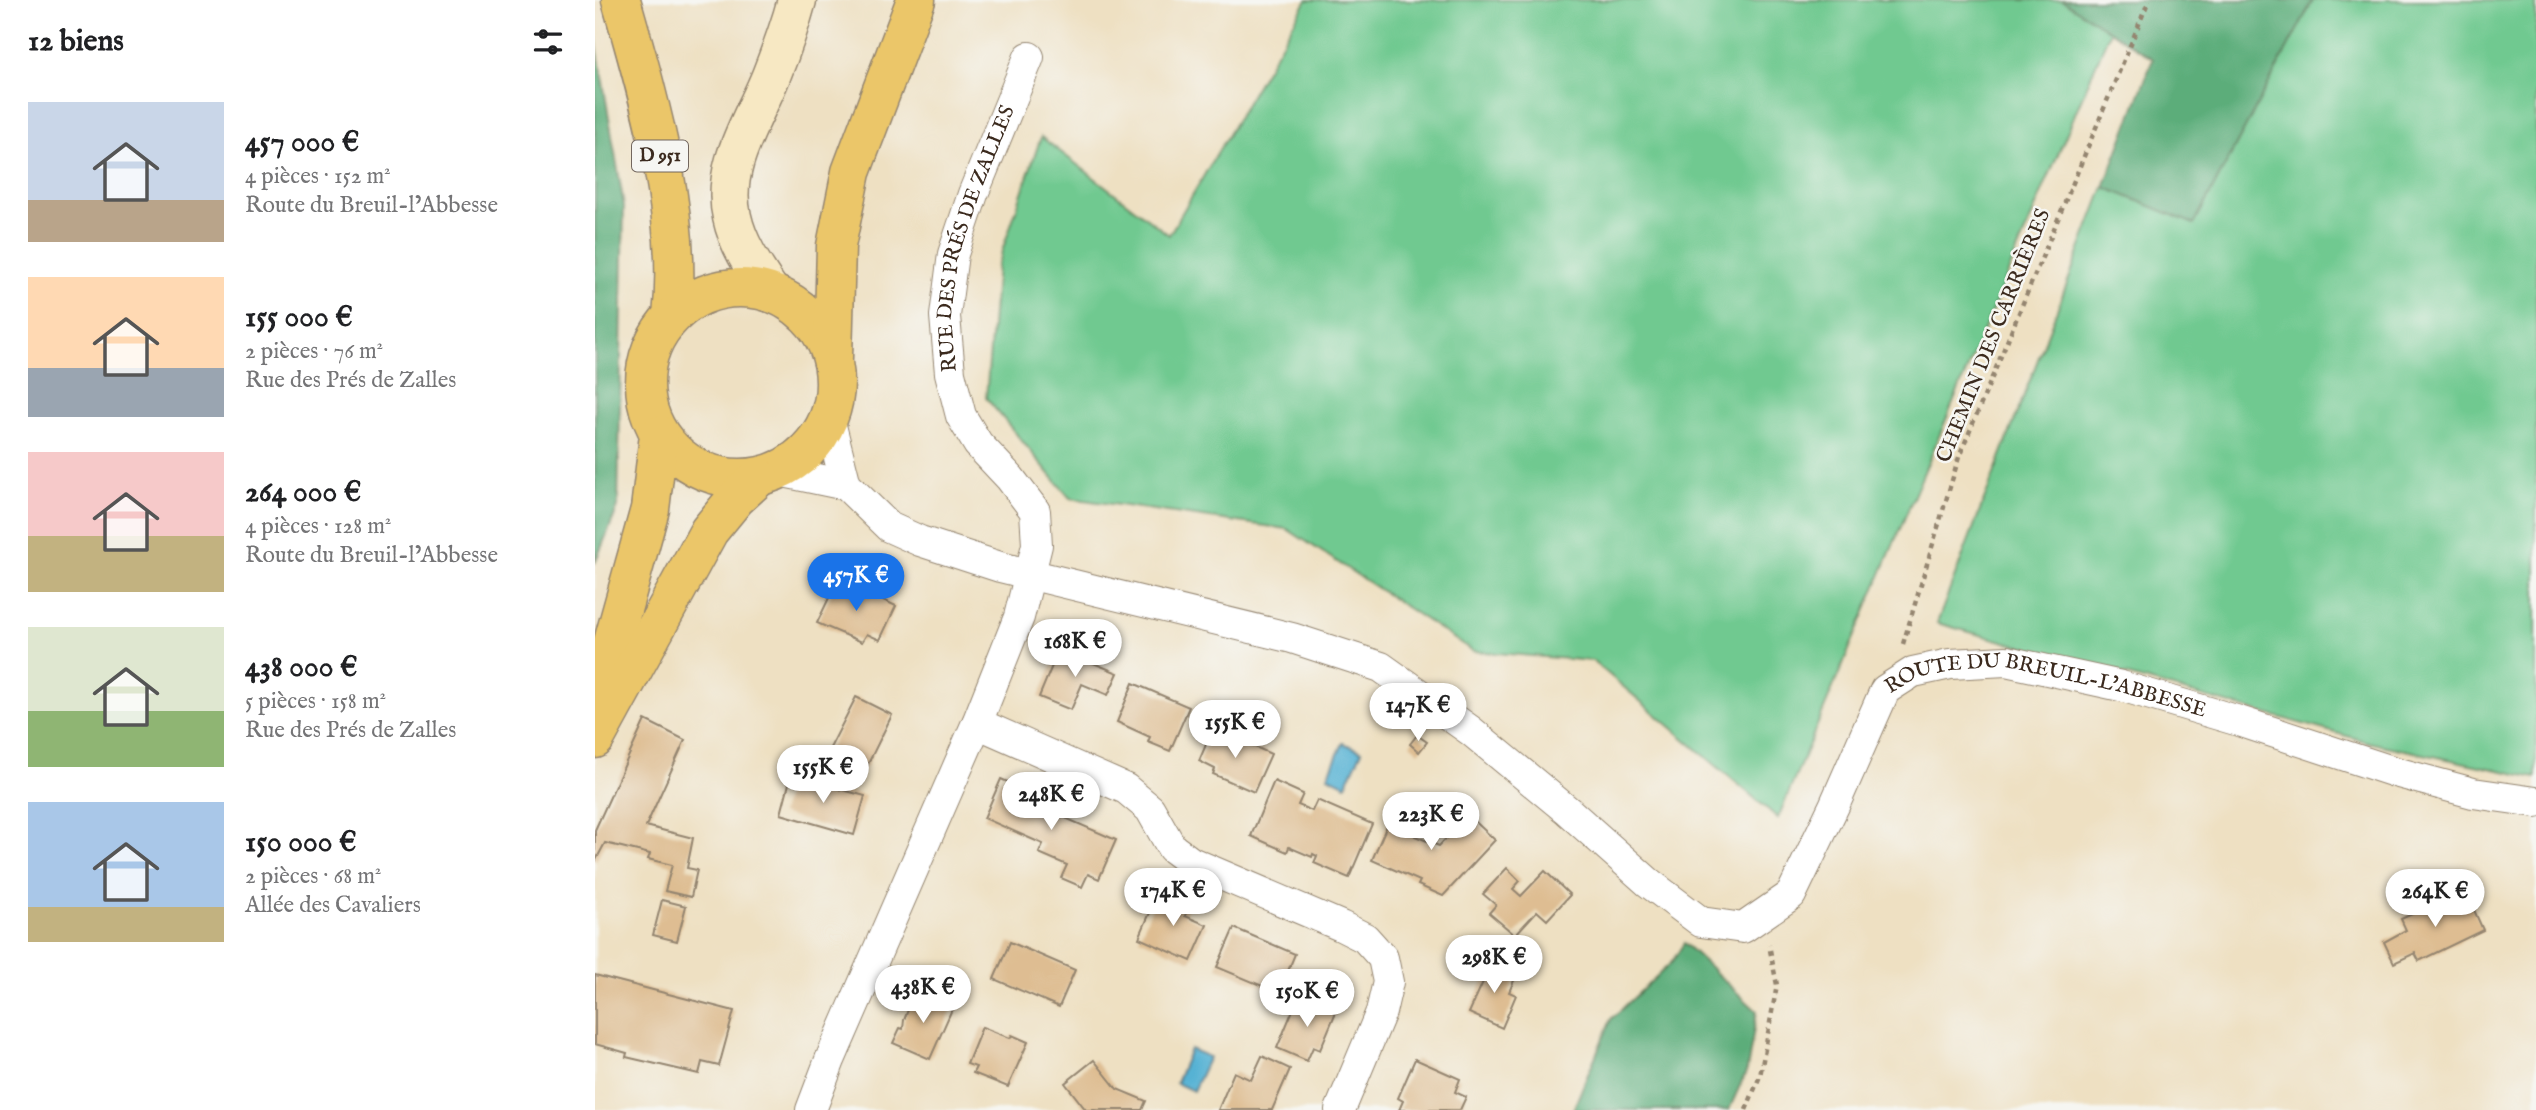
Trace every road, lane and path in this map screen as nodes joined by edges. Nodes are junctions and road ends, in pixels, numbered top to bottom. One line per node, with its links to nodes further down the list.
1 (621, 0): 7 (main road, D 951)
2 (797, 0): 6 (main road)
3 (916, 0): 8 (main road)
4 (2149, 0): 14 (path, CHEMIN DES CARRIÈRES)
5 (1029, 57): 13 (street, RUE DES PRÉS DE ZALLES)
6 (771, 293): 7 (main road); 8 (main road)
7 (672, 316): 10 (main road)
8 (833, 360): 9 (main road)
9 (829, 418): 11 (main road); 12 (street)
10 (659, 435): 11 (main road); 15 (main road)
11 (769, 474): 12 (street); 17 (main road)
12 (846, 485): 13 (street, ROUTE DU BREUIL-L’ABBESSE)
13 (1031, 574): 16 (street, RUE DES PRÉS DE ZALLES); 19 (street, ROUTE DU BREUIL-L’ABBESSE)
14 (1885, 690): 18 (street, ROUTE DU BREUIL-L’ABBESSE); 19 (street, ROUTE DU BREUIL-L’ABBESSE)
15 (595, 707)
16 (977, 723): 20 (street, RUE DES PRÉS DE ZALLES); 21 (street)
17 (595, 739)
18 (2536, 802)
19 (1764, 915): 22 (path)
20 (811, 1110)
21 (1340, 1110)
22 (1746, 1110)

